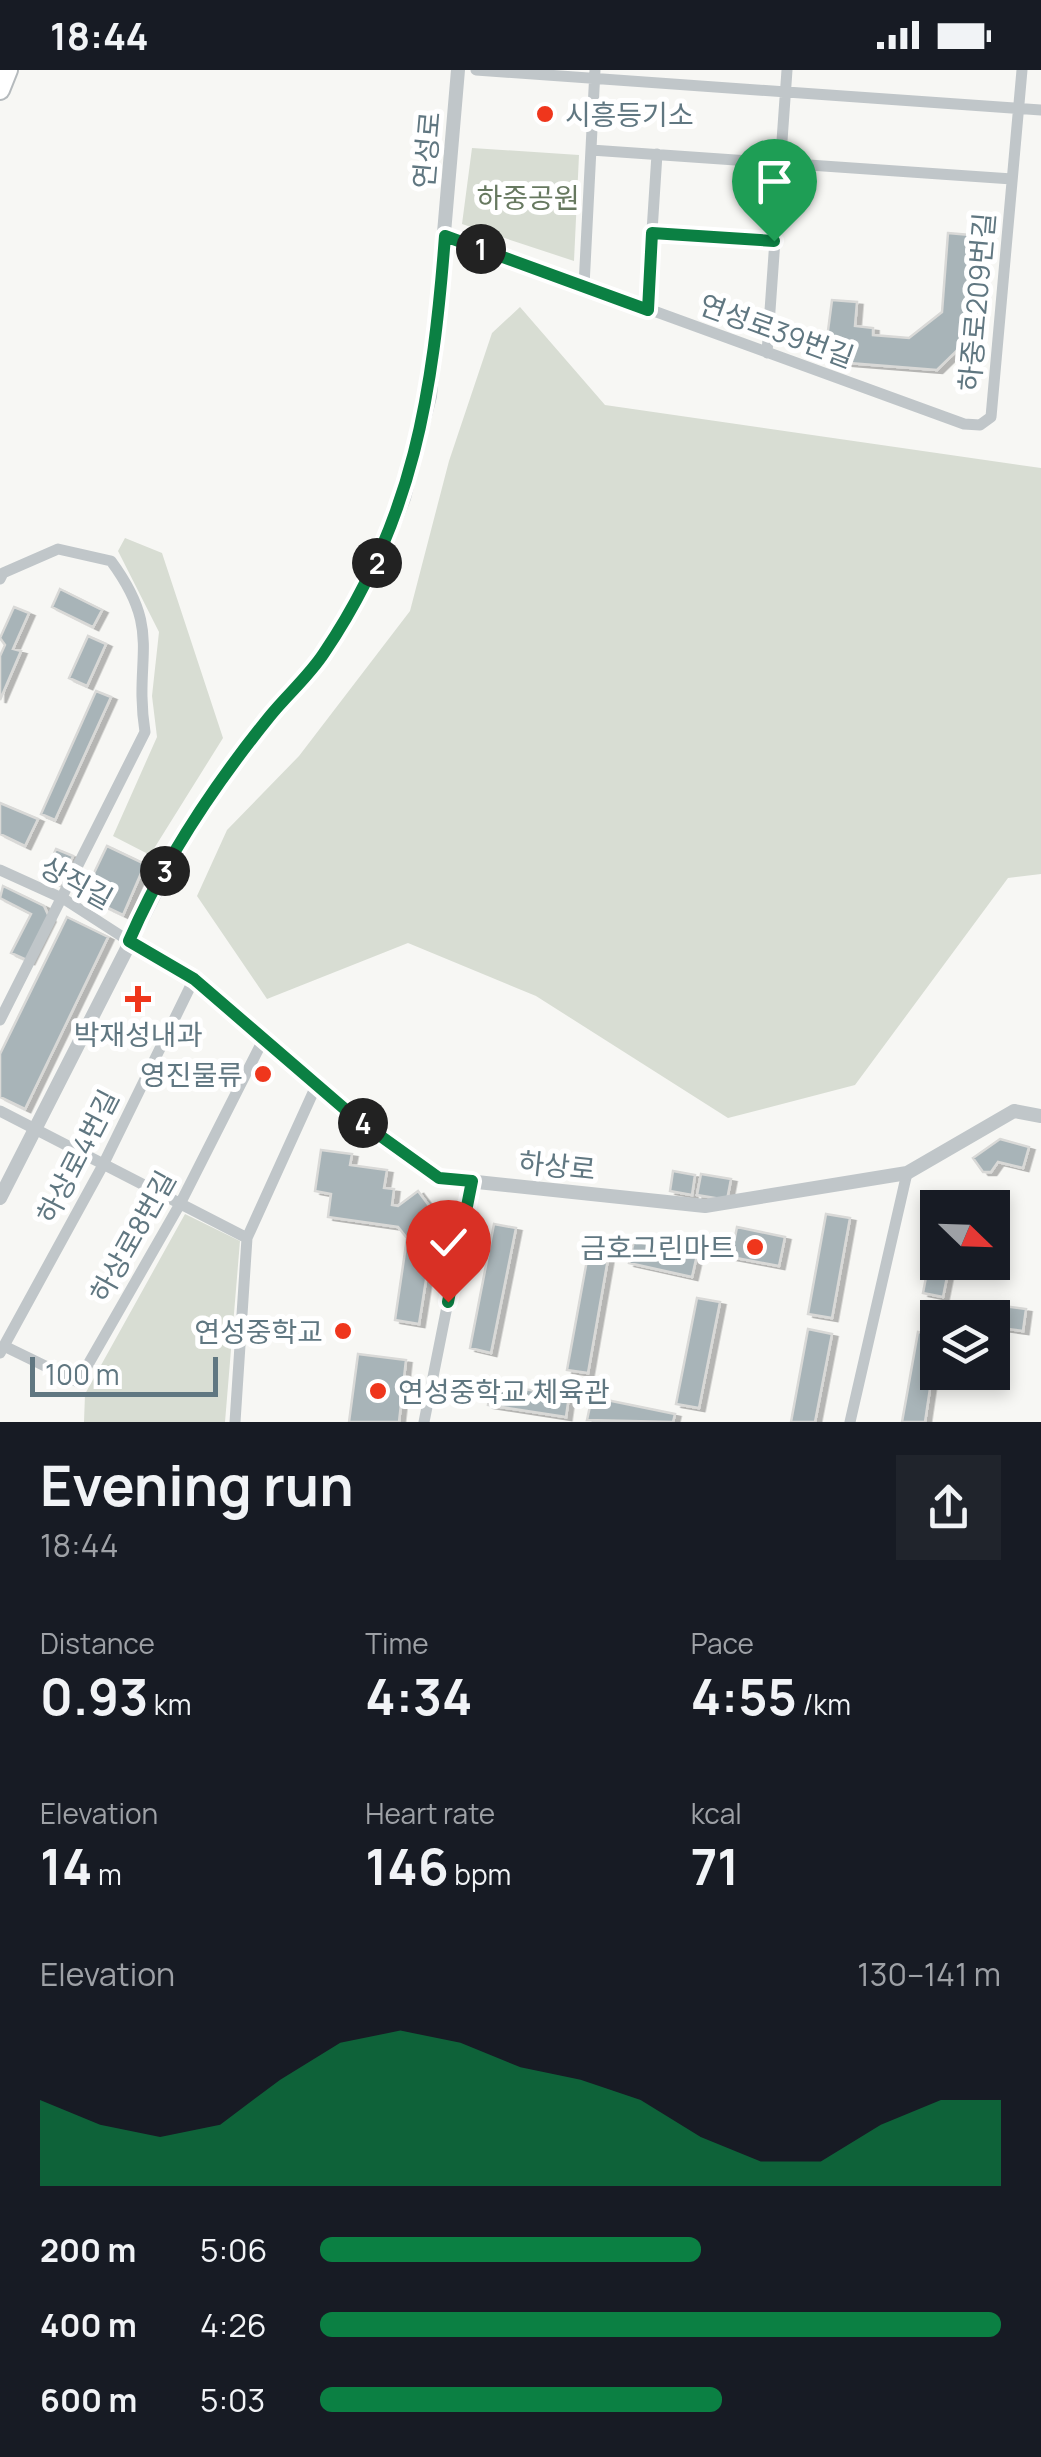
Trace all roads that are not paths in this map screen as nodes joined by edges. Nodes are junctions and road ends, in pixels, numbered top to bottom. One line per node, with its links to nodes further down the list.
1 (8, 70): 7 (highway)
2 (458, 70): 16 (street, 연성로)
3 (476, 70): 6 (street)
4 (787, 70): 8 (street)
5 (1022, 70): 9 (street, 하중로209번길)
6 (595, 74): 8 (street); 11 (street)
7 (0, 90)
8 (786, 92): 9 (street); 13 (street)
9 (1018, 109): 10 (street); 14 (street, 하중로209번길)
10 (1041, 110)
11 (591, 150): 12 (street, 하중로209번길); 18 (street)
12 (657, 154): 13 (street, 하중로209번길); 15 (street)
13 (780, 163): 14 (street, 하중로209번길); 17 (street)
14 (1012, 179): 21 (street, 하중로209번길)
15 (652, 233): 17 (street); 19 (street)
16 (445, 236): 18 (street, 연성로39번길); 25 (street, 연성로)
17 (774, 241): 20 (street)
18 (584, 286): 19 (street, 연성로39번길)
19 (648, 310): 20 (street, 연성로39번길)
20 (766, 353): 21 (street, 연성로39번길)
21 (980, 425)
22 (0, 579): 24 (street)
23 (0, 870): 24 (street, 상직길)
24 (64, 900): 25 (street, 상직길); 27 (street)
25 (129, 941): 26 (street, 하상로); 32 (street, 연성로)
26 (194, 979): 28 (street, 하상로); 33 (street, 하상로4번길)
27 (0, 1020)
28 (263, 1040): 29 (street, 하상로); 37 (street, 하상로8번길)
29 (316, 1086): 35 (street, 하상로); 38 (street)
30 (0, 1111): 32 (street)
31 (1041, 1116): 34 (street, 하상로)
32 (34, 1130): 33 (street); 36 (street, 연성로)
33 (103, 1165): 37 (street); 39 (street, 하상로4번길)
34 (908, 1173): 35 (street, 하상로); 42 (street)
35 (472, 1181): 41 (street)
36 (0, 1198)
37 (180, 1204): 38 (street); 39 (street, 하상로8번길)
38 (247, 1238): 40 (street)
39 (2, 1349)
40 (234, 1422)
41 (424, 1422)
42 (850, 1422)

